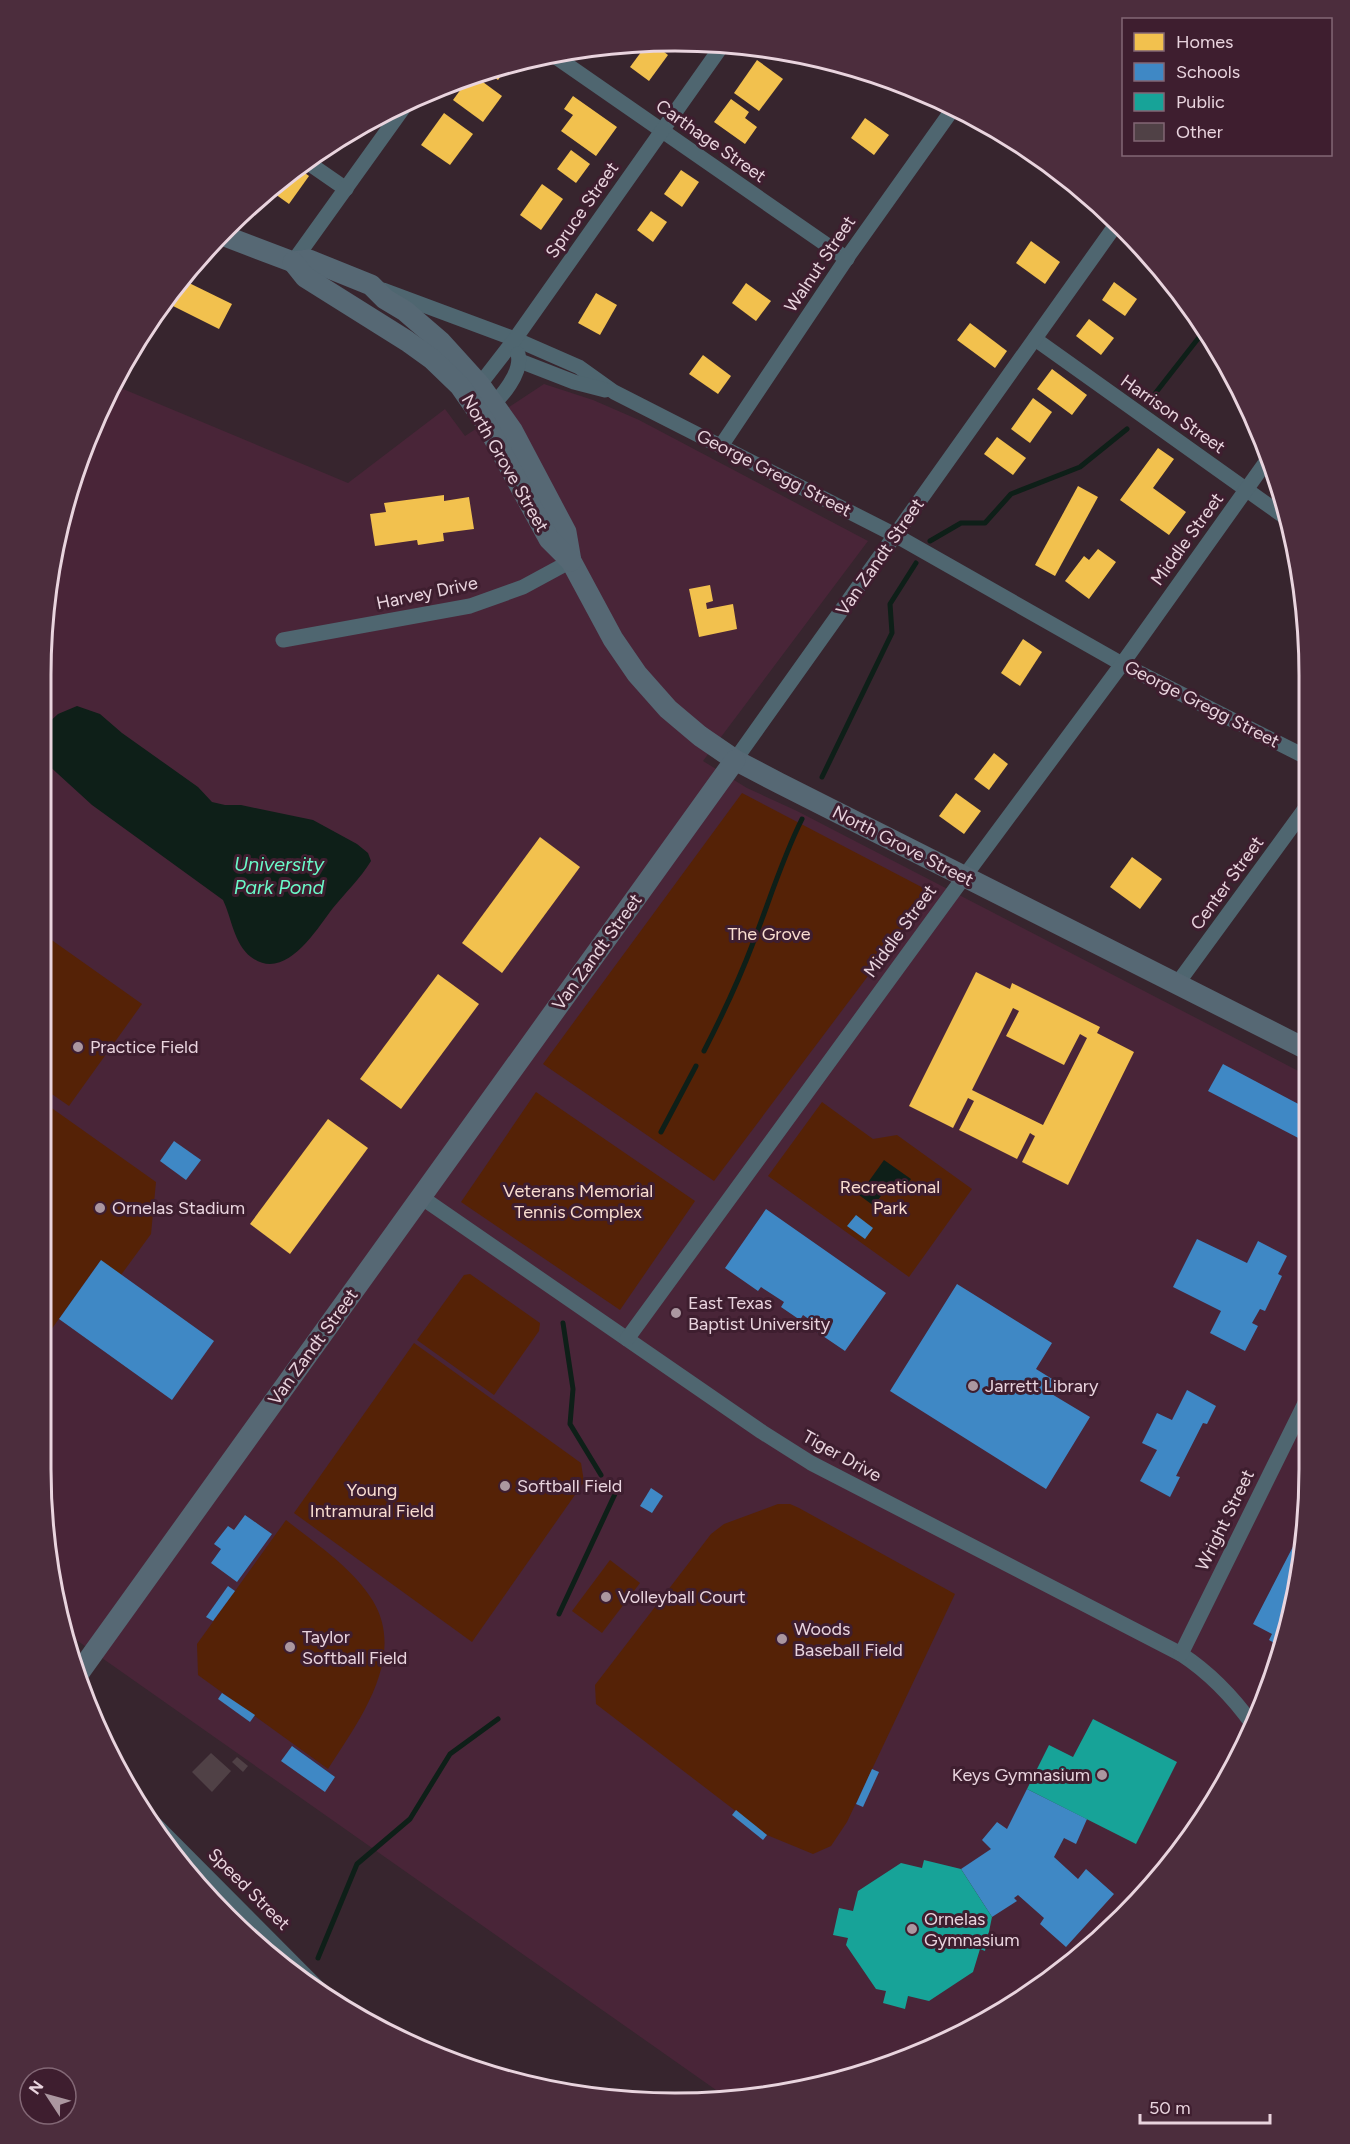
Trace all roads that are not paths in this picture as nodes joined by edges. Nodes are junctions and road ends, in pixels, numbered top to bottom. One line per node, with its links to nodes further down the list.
1 (717, 52): 5 (street, Spruce Street)
2 (563, 61): 5 (street, Carthage Street)
3 (949, 114): 10 (street, Walnut Street)
4 (398, 115): 7 (street)
5 (662, 130): 10 (street, Carthage Street); 13 (street, Spruce Street)
6 (314, 167): 7 (street)
7 (346, 189): 11 (street)
8 (1112, 230): 14 (street, Van Zandt Street)
9 (230, 238): 11 (main road, George Gregg Street)
10 (847, 259): 19 (street, Walnut Street)
11 (293, 262): 12 (main road, George Gregg Street); 16 (main road, North Grove Street)
12 (371, 285): 13 (street, George Gregg Street); 16 (main road, North Grove Street)
13 (515, 339): 15 (street); 16 (street, Spruce Street); 17 (street, George Gregg Street)
14 (1035, 339): 21 (street, Harrison Street); 23 (street, Van Zandt Street)
15 (520, 361): 17 (street); 18 (street)
16 (475, 392): 18 (main road, North Grove Street)
17 (614, 392): 19 (street, George Gregg Street)
18 (488, 410): 24 (main road, North Grove Street)
19 (721, 446): 23 (street, George Gregg Street)
20 (1263, 466): 21 (street, Middle Street)
21 (1247, 490): 22 (street, Harrison Street); 26 (street, Middle Street)
22 (1278, 512)
23 (895, 535): 26 (street, George Gregg Street); 28 (street, Van Zandt Street)
24 (572, 561): 25 (street, Harvey Drive); 28 (main road, North Grove Street)
25 (283, 640)
26 (1122, 664): 27 (street, George Gregg Street); 30 (street, Middle Street)
27 (1299, 753)
28 (735, 760): 30 (main road, North Grove Street); 33 (main road, Van Zandt Street)
29 (1299, 817): 31 (street, Center Street)
30 (964, 877): 31 (main road, North Grove Street); 34 (street, Middle Street)
31 (1178, 984): 32 (main road, North Grove Street)
32 (1299, 1045)
33 (421, 1197): 34 (street, Tiger Drive); 37 (main road, Van Zandt Street)
34 (627, 1339): 36 (street, Tiger Drive)
35 (1299, 1415): 36 (street, Wright Street)
36 (1181, 1654): 38 (street, Tiger Drive)
37 (83, 1667)
38 (1248, 1717)
39 (226, 1901): 40 (street, Speed Street)
40 (274, 1947)

